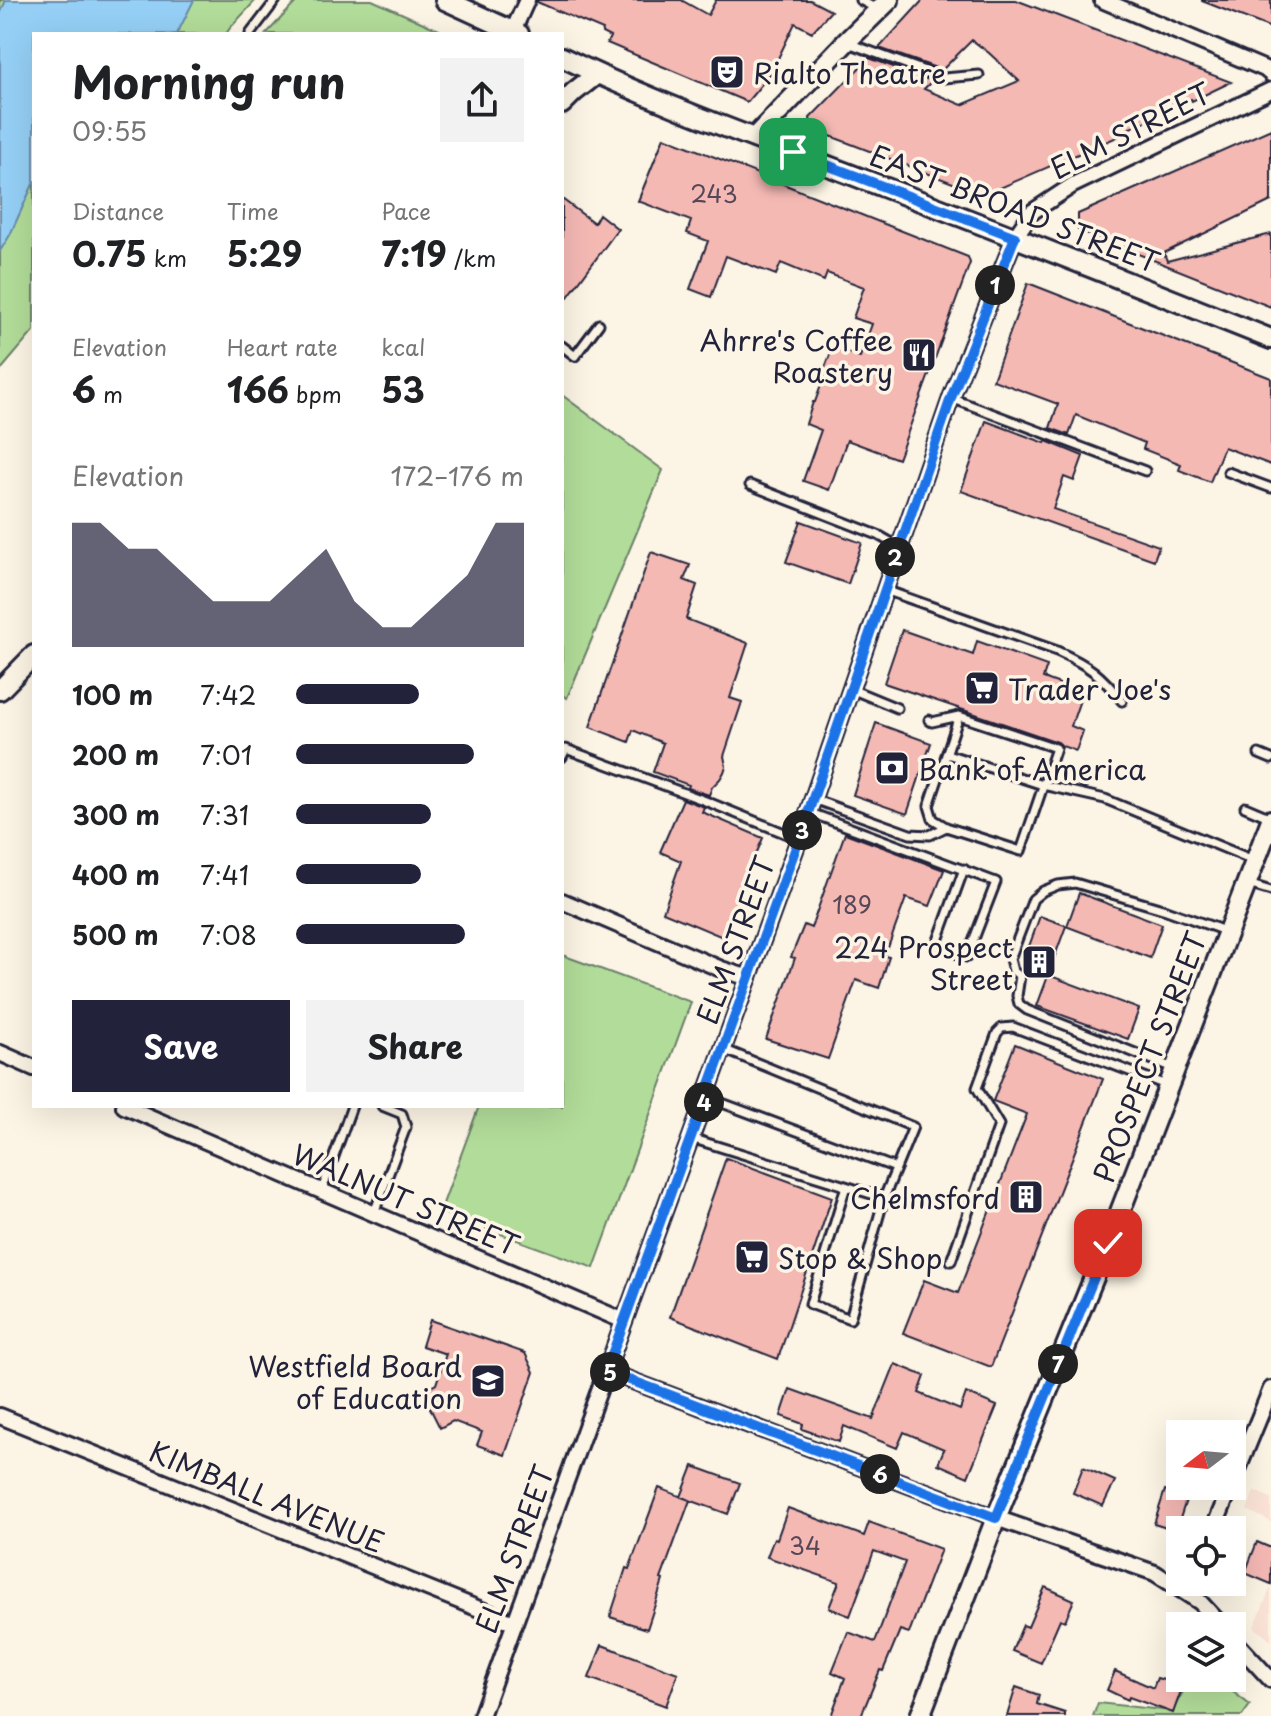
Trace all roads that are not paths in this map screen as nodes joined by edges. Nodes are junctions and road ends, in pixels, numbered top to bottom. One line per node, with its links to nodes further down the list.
1 (276, 0): 7 (lane)
2 (445, 0): 8 (street)
3 (527, 0): 8 (street)
4 (860, 0): 6 (lane)
5 (1102, 0): 12 (street)
6 (884, 5): 9 (street)
7 (252, 32)
8 (516, 32)
9 (846, 42): 13 (lane); 16 (street)
10 (564, 58): 11 (street, EAST BROAD STREET)
11 (597, 74): 15 (street); 16 (street, EAST BROAD STREET)
12 (1271, 74)
13 (979, 75)
14 (1271, 90): 17 (street, ELM STREET)
15 (564, 102)
16 (754, 138): 17 (street, EAST BROAD STREET)
17 (1015, 237): 19 (street, EAST BROAD STREET); 21 (street, ELM STREET)
18 (599, 324): 20 (lane)
19 (1271, 339)
20 (564, 348)
21 (951, 398): 22 (lane); 26 (street, ELM STREET)
22 (1145, 471)
23 (1228, 472): 25 (lane)
24 (750, 485): 26 (lane)
25 (1271, 488)
26 (899, 547): 27 (street, ELM STREET)
27 (884, 590): 29 (street, ELM STREET); 31 (lane)
28 (27, 674): 30 (street)
29 (850, 689): 32 (lane); 40 (street, ELM STREET)
30 (0, 690)
31 (1122, 701)
32 (897, 708)
33 (959, 716): 34 (lane); 36 (lane); 39 (lane)
34 (929, 720)
35 (564, 753): 44 (lane)
36 (947, 754): 39 (lane); 43 (lane)
37 (1259, 754): 38 (lane)
38 (1271, 759)
39 (1043, 785): 43 (lane); 45 (lane)
40 (810, 806): 43 (lane); 44 (street, ELM STREET); 46 (lane)
41 (1245, 807): 42 (lane)
42 (1271, 819): 45 (street, PROSPECT STREET)
43 (946, 827)
44 (799, 839): 51 (street, ELM STREET)
45 (1255, 860): 47 (street, PROSPECT STREET)
46 (964, 869): 46 (lane)
47 (1246, 884): 48 (lane); 50 (street, PROSPECT STREET)
48 (1271, 891)
49 (564, 902): 51 (street)
50 (1228, 932): 55 (street, PROSPECT STREET); 55 (lane)
51 (749, 978): 52 (street, ELM STREET)
52 (723, 1049): 56 (street, ELM STREET); 61 (lane)
53 (0, 1053): 54 (street)
54 (32, 1067)
55 (1172, 1078): 66 (lane); 72 (street, PROSPECT STREET)
56 (706, 1097): 60 (street, ELM STREET); 61 (lane)
57 (129, 1108): 63 (street, WALNUT STREET)
58 (351, 1108): 63 (lane)
59 (387, 1108): 65 (lane)
60 (691, 1138): 62 (lane); 67 (street, ELM STREET)
61 (896, 1168): 64 (lane)
62 (846, 1186): 64 (lane); 64 (lane)
63 (322, 1191): 65 (street, WALNUT STREET)
64 (884, 1198)
65 (374, 1213): 67 (street, WALNUT STREET)
66 (951, 1261)
67 (624, 1321): 68 (street, ELM STREET)
68 (606, 1371): 72 (street); 76 (street, ELM STREET)
69 (1271, 1389): 71 (street)
70 (0, 1416): 76 (street, KIMBALL AVENUE)
71 (1246, 1451)
72 (996, 1518): 73 (street); 80 (street, PROSPECT STREET)
73 (1166, 1578)
74 (1196, 1596): 75 (street)
75 (1209, 1612)
76 (514, 1623): 79 (street, ELM STREET)
77 (1246, 1653): 78 (street)
78 (1271, 1680)
79 (481, 1716)
80 (920, 1716)

